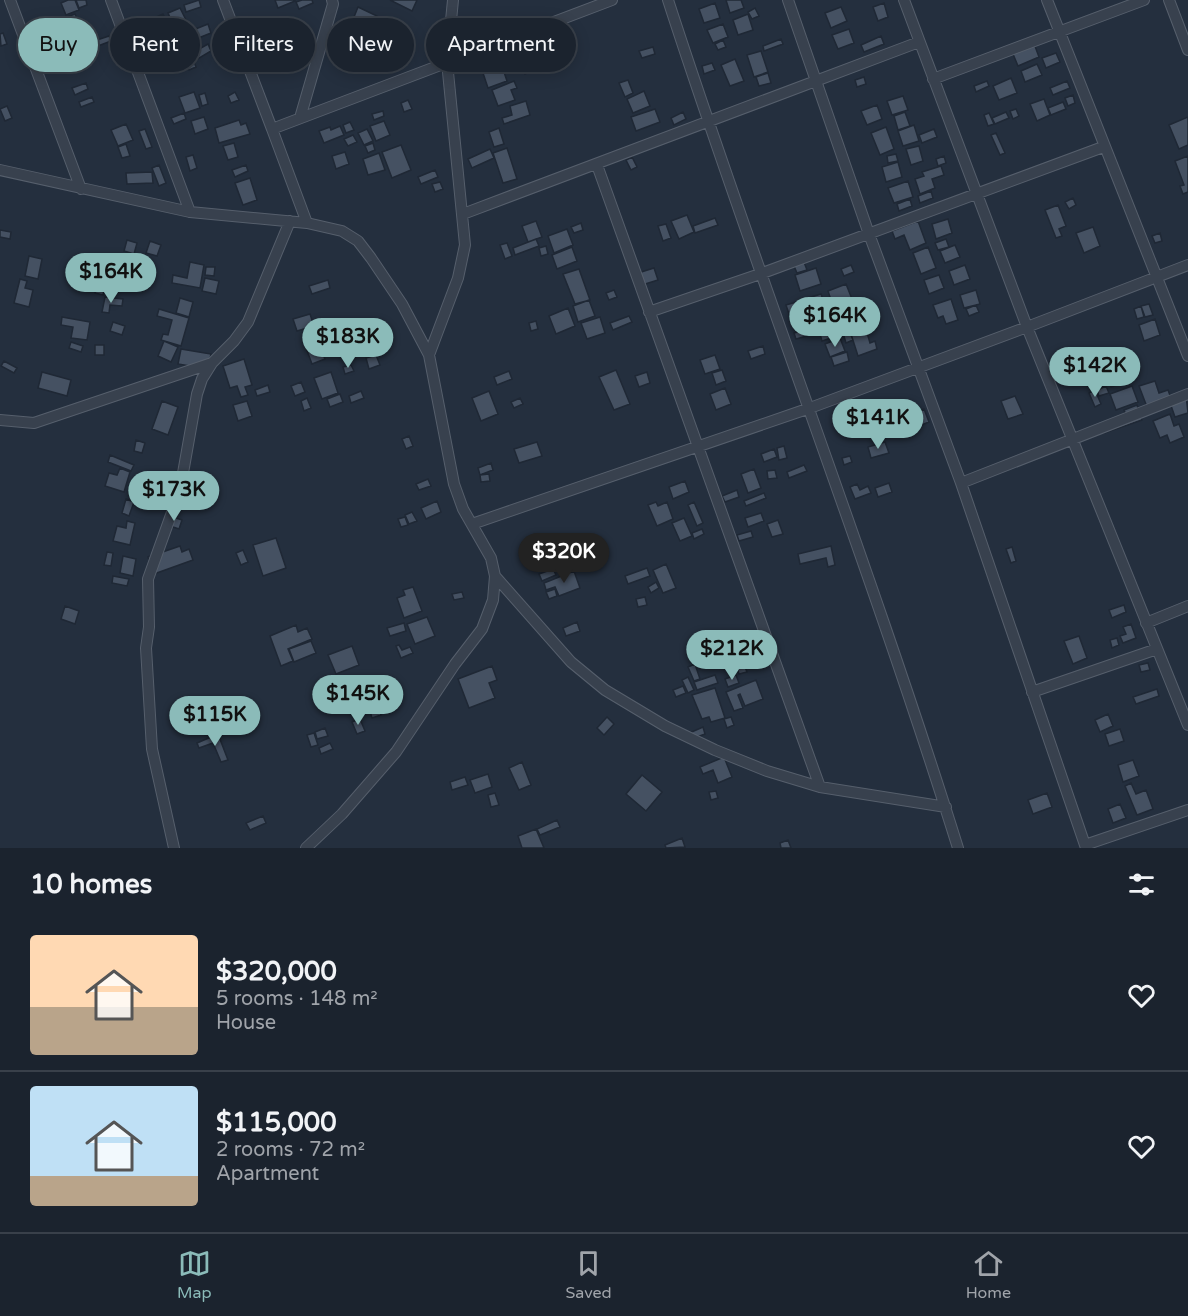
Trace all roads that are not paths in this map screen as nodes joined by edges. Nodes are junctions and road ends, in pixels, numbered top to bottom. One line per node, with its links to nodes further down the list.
1 (10, 0): 28 (street)
2 (111, 0): 30 (street)
3 (223, 0): 24 (street)
4 (332, 0): 22 (street)
5 (453, 0): 13 (street)
6 (612, 0): 14 (street)
7 (668, 0): 23 (street)
8 (788, 0): 21 (street)
9 (904, 0): 16 (street)
10 (1047, 0): 15 (street)
11 (1144, 0): 15 (street)
12 (1169, 0): 17 (street)
13 (451, 18)
14 (564, 18)
15 (1059, 31): 20 (street); 25 (street)
16 (919, 42): 20 (street); 21 (street)
17 (1188, 50)
18 (426, 70): 22 (street)
19 (448, 72): 31 (street)
20 (933, 79): 29 (street)
21 (816, 82): 23 (street); 34 (street)
22 (300, 118): 24 (street)
23 (708, 123): 26 (street); 36 (street)
24 (272, 129): 33 (street)
25 (1103, 147): 29 (street); 37 (street)
26 (597, 165): 31 (street); 38 (street)
27 (0, 170): 28 (street)
28 (81, 189): 30 (street)
29 (977, 194): 34 (street); 39 (street)
30 (190, 212): 32 (street)
31 (463, 214): 40 (street)
32 (290, 221): 33 (street); 42 (street)
33 (307, 222): 40 (street)
34 (869, 234): 36 (street); 43 (street)
35 (1188, 265): 37 (street)
36 (760, 274): 38 (street); 45 (street)
37 (1156, 277): 39 (street); 41 (street)
38 (649, 312): 48 (street)
39 (1027, 327): 43 (street); 47 (street)
40 (429, 355): 50 (street)
41 (1188, 356)
42 (212, 363): 46 (street); 61 (street)
43 (919, 368): 45 (street); 49 (street)
44 (1188, 394): 47 (street)
45 (810, 408): 48 (street); 58 (street)
46 (0, 420)
47 (1072, 440): 49 (street); 53 (street)
48 (697, 447): 50 (street); 57 (street)
49 (961, 483): 55 (street)
50 (472, 524): 51 (street)
51 (495, 576): 57 (street); 62 (street)
52 (1188, 606): 53 (street)
53 (1146, 623): 54 (street)
54 (1157, 649): 55 (street); 56 (street)
55 (1032, 692): 60 (street)
56 (1188, 725)
57 (820, 787): 58 (street)
58 (946, 807): 63 (street)
59 (1188, 810): 60 (street)
60 (1085, 846)
61 (174, 848)
62 (306, 848)
63 (958, 848)

